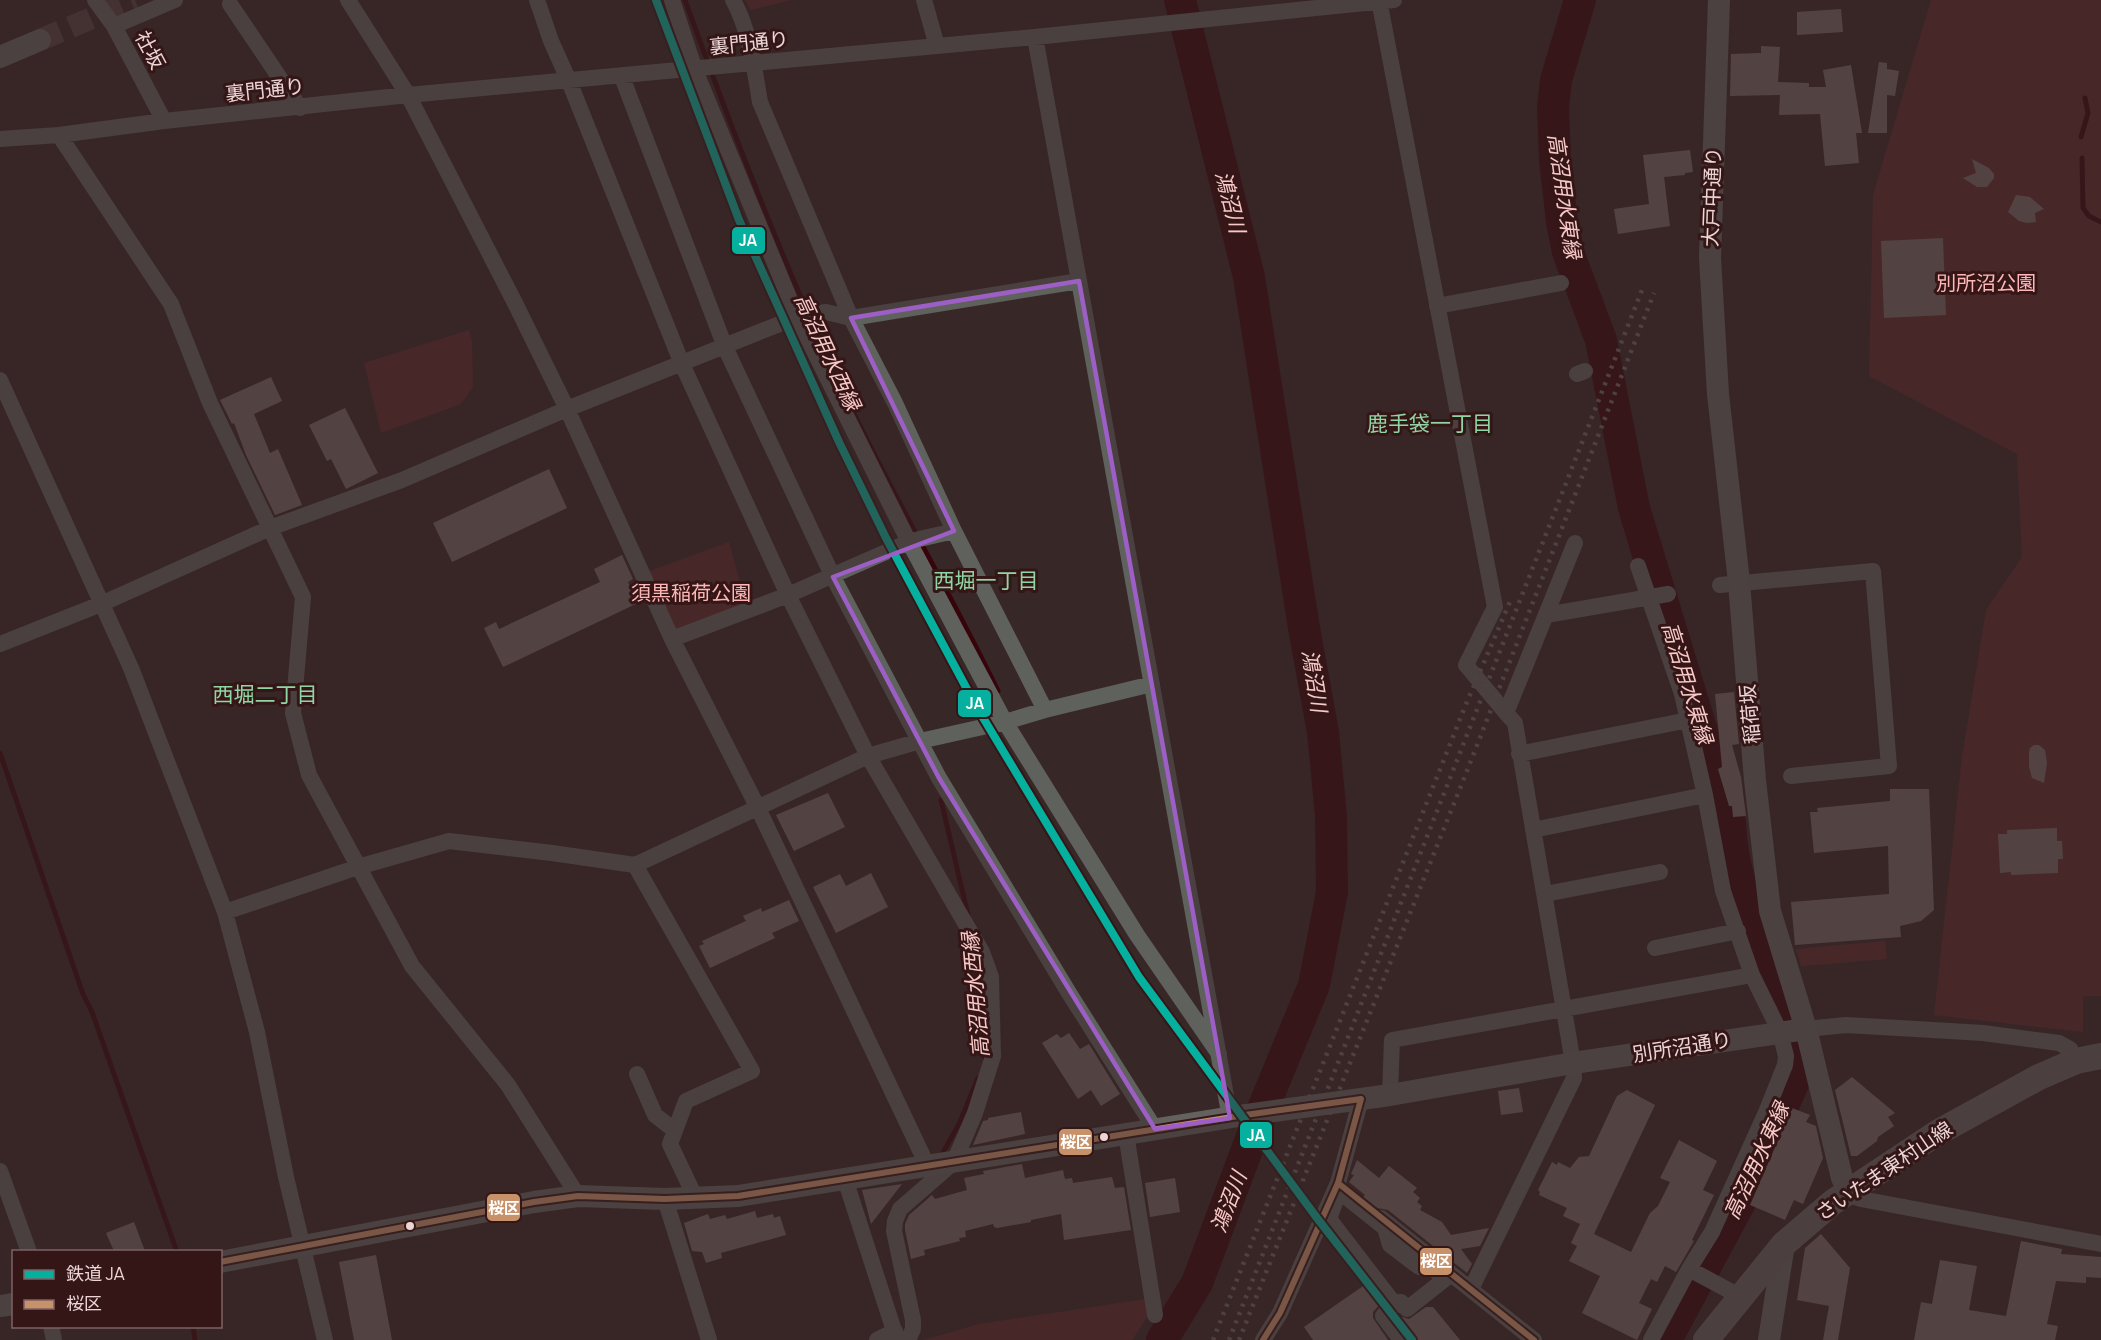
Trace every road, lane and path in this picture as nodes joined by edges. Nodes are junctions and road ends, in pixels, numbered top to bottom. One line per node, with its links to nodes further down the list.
1 (96, 0): 11 (street, 社坂)
2 (175, 0): 11 (street)
3 (348, 0): 20 (street)
4 (537, 0): 19 (street)
5 (672, 0): 17 (street)
6 (733, 0): 16 (street)
7 (924, 0): 14 (street)
8 (1384, 0): 12 (street, 裏門通り); 27 (street)
9 (1719, 0): 33 (street, 大戸中通り)
10 (230, 4): 21 (street)
11 (114, 26): 22 (street, 社坂)
12 (1035, 37): 14 (street, 裏門通り); 25 (street)
13 (40, 40): 15 (street)
14 (937, 46): 16 (street, 裏門通り)
15 (0, 57)
16 (754, 63): 17 (street, 裏門通り); 29 (street)
17 (704, 69): 18 (street, 裏門通り); 28 (street)
18 (622, 77): 19 (street, 裏門通り); 30 (street)
19 (569, 81): 20 (street, 裏門通り); 31 (street)
20 (408, 96): 21 (street, 裏門通り); 34 (street)
21 (300, 108): 22 (street, 裏門通り)
22 (164, 120): 23 (street, 裏門通り)
23 (59, 135): 24 (street, 裏門通り); 35 (street)
24 (0, 139)
25 (1079, 281): 29 (street); 48 (street)
26 (1561, 283): 27 (street)
27 (1437, 306): 50 (street)
28 (800, 316): 29 (street); 30 (street); 37 (street)
29 (851, 318): 36 (street)
30 (725, 347): 31 (street); 40 (street)
31 (682, 364): 34 (street); 42 (street)
32 (0, 380): 44 (street)
33 (1718, 394): 41 (street, 稲荷坂)
34 (567, 409): 35 (street); 46 (street)
35 (270, 528): 44 (street); 61 (street)
36 (954, 531): 37 (street); 49 (street)
37 (910, 542): 40 (street); 52 (street)
38 (1575, 543): 45 (street)
39 (1638, 567): 43 (street)
40 (833, 577): 42 (street); 53 (street)
41 (1729, 584): 56 (street); 69 (street, 稲荷坂)
42 (788, 595): 46 (street); 55 (street)
43 (1657, 596): 45 (street); 51 (street)
44 (100, 604): 47 (street); 64 (street)
45 (1546, 615): 50 (street)
46 (672, 639): 58 (street)
47 (0, 644)
48 (1152, 684): 49 (street); 70 (street)
49 (1045, 710): 52 (street)
50 (1506, 713): 54 (street)
51 (1688, 720): 54 (street); 57 (street)
52 (1005, 722): 53 (street); 70 (street)
53 (920, 741): 55 (street); 78 (street)
54 (1519, 754): 59 (street)
55 (868, 756): 58 (street); 81 (street)
56 (1791, 776)
57 (1705, 795): 59 (street); 65 (street)
58 (757, 806): 60 (street); 81 (street)
59 (1533, 830): 63 (street)
60 (635, 864): 61 (street); 79 (street)
61 (358, 867): 64 (street); 86 (street)
62 (1660, 872): 63 (street)
63 (1545, 894): 68 (street)
64 (225, 912): 92 (street)
65 (1738, 932): 66 (street); 67 (street)
66 (1655, 948)
67 (1752, 975): 68 (street); 69 (street)
68 (1563, 1009): 73 (street); 75 (street)
69 (1792, 1031): 72 (street, 別所沼通り); 73 (street, 別所沼通り); 85 (street, 稲荷坂); 95 (street)
70 (1219, 1054): 77 (street)
71 (2101, 1056): 72 (main road, さいたま東村山線)
72 (2076, 1061): 85 (main road, さいたま東村山線)
73 (1574, 1063): 75 (street, 別所沼通り); 96 (street)
74 (637, 1074): 79 (street)
75 (1390, 1095): 76 (street, 別所沼通り)
76 (1361, 1099): 77 (street, 別所沼通り); 84 (street)
77 (1240, 1116): 78 (street)
78 (1155, 1129): 80 (street)
79 (674, 1130): 87 (street)
80 (1126, 1134): 81 (street); 99 (street)
81 (938, 1165): 83 (street); 100 (street)
82 (0, 1172): 93 (street)
83 (845, 1179): 87 (street); 100 (street)
84 (1338, 1183): 96 (street); 104 (street)
85 (1849, 1191): 90 (main road, さいたま東村山線); 91 (street)
86 (578, 1196): 88 (street); 92 (street)
87 (696, 1198): 88 (street)
88 (665, 1199): 102 (street)
89 (1329, 1218): 89 (street)
90 (1784, 1244): 97 (main road, さいたま東村山線); 109 (street)
91 (2101, 1244)
92 (303, 1246): 94 (street); 101 (street)
93 (29, 1250)
94 (222, 1262)
95 (1693, 1270): 97 (street); 107 (street)
96 (1471, 1289): 106 (street)
97 (1741, 1297): 108 (main road, さいたま東村山線)
98 (1397, 1302): 105 (street)
99 (1155, 1315)
100 (899, 1336): 103 (street)
101 (325, 1340)
102 (709, 1340)
103 (877, 1340)
104 (1263, 1340)
105 (1401, 1340)
106 (1534, 1340)
107 (1651, 1340)
108 (1706, 1340)
109 (1769, 1340)

